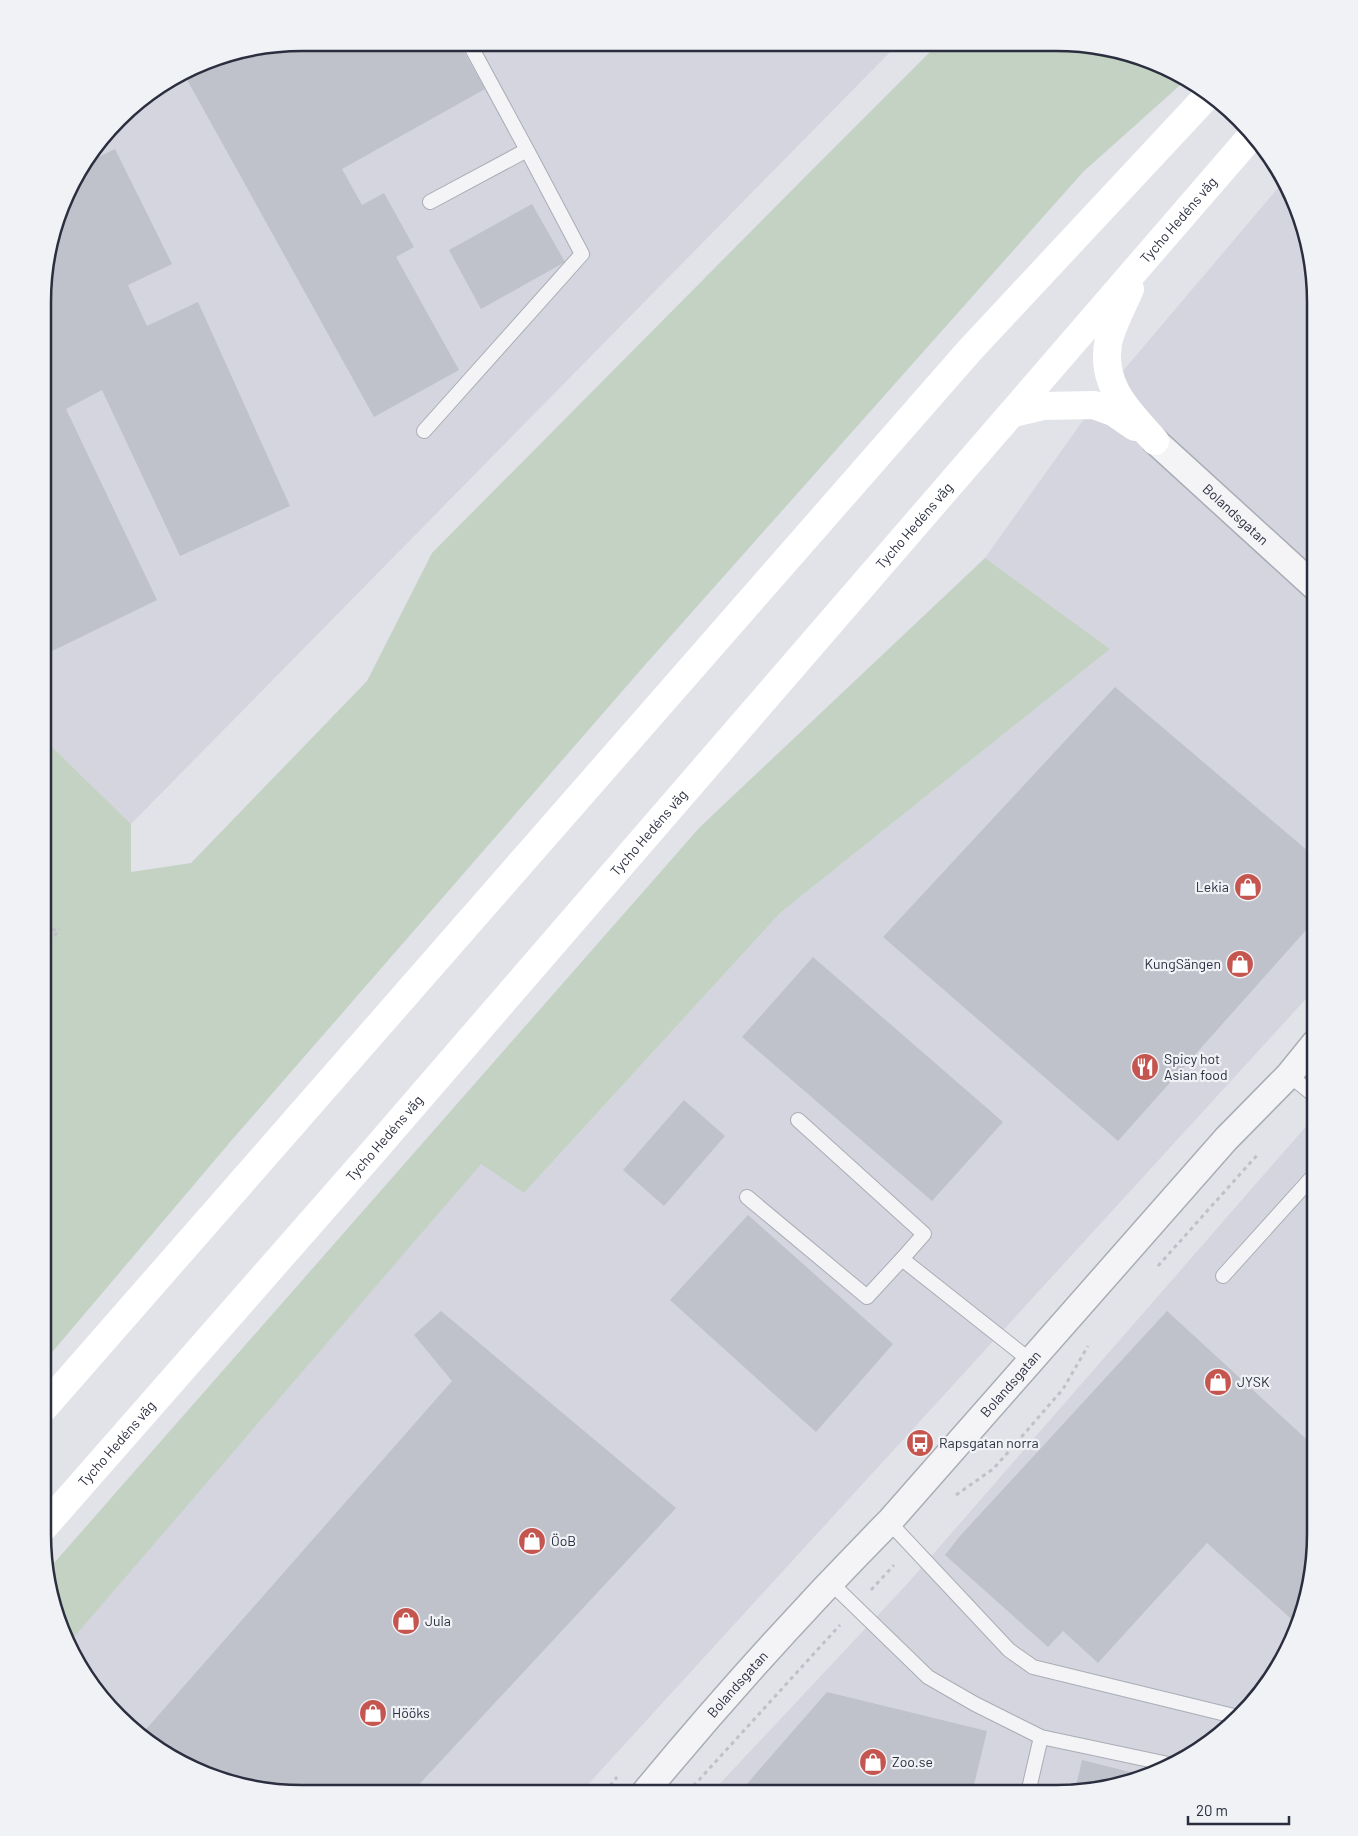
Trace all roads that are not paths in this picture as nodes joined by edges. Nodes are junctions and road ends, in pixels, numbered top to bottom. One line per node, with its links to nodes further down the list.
1 (474, 51): 4 (lane)
2 (1204, 100): 20 (main road)
3 (1247, 141): 6 (main road, Tycho Hedéns väg)
4 (527, 150): 5 (lane); 8 (lane)
5 (430, 202)
6 (1138, 269): 7 (main road, Tycho Hedéns väg); 9 (main road)
7 (1013, 413): 9 (main road); 21 (main road, Tycho Hedéns väg)
8 (424, 431)
9 (1155, 440): 10 (street, Bolandsgatan)
10 (1307, 580)
11 (1307, 1053): 12 (street, Bolandsgatan)
12 (1289, 1075): 13 (lane); 19 (street, Bolandsgatan)
13 (1307, 1090)
14 (798, 1120): 17 (lane)
15 (1307, 1183): 18 (lane)
16 (747, 1197): 17 (lane)
17 (902, 1259): 19 (lane)
18 (1223, 1276)
19 (1031, 1361): 22 (street, Bolandsgatan)
20 (51, 1399)
21 (51, 1518)
22 (889, 1522): 23 (street, Bolandsgatan); 24 (lane)
23 (830, 1582): 25 (lane); 27 (street, Bolandsgatan)
24 (1229, 1715)
25 (1041, 1737): 26 (lane); 28 (lane)
26 (1160, 1762)
27 (651, 1785)
28 (1030, 1785)

